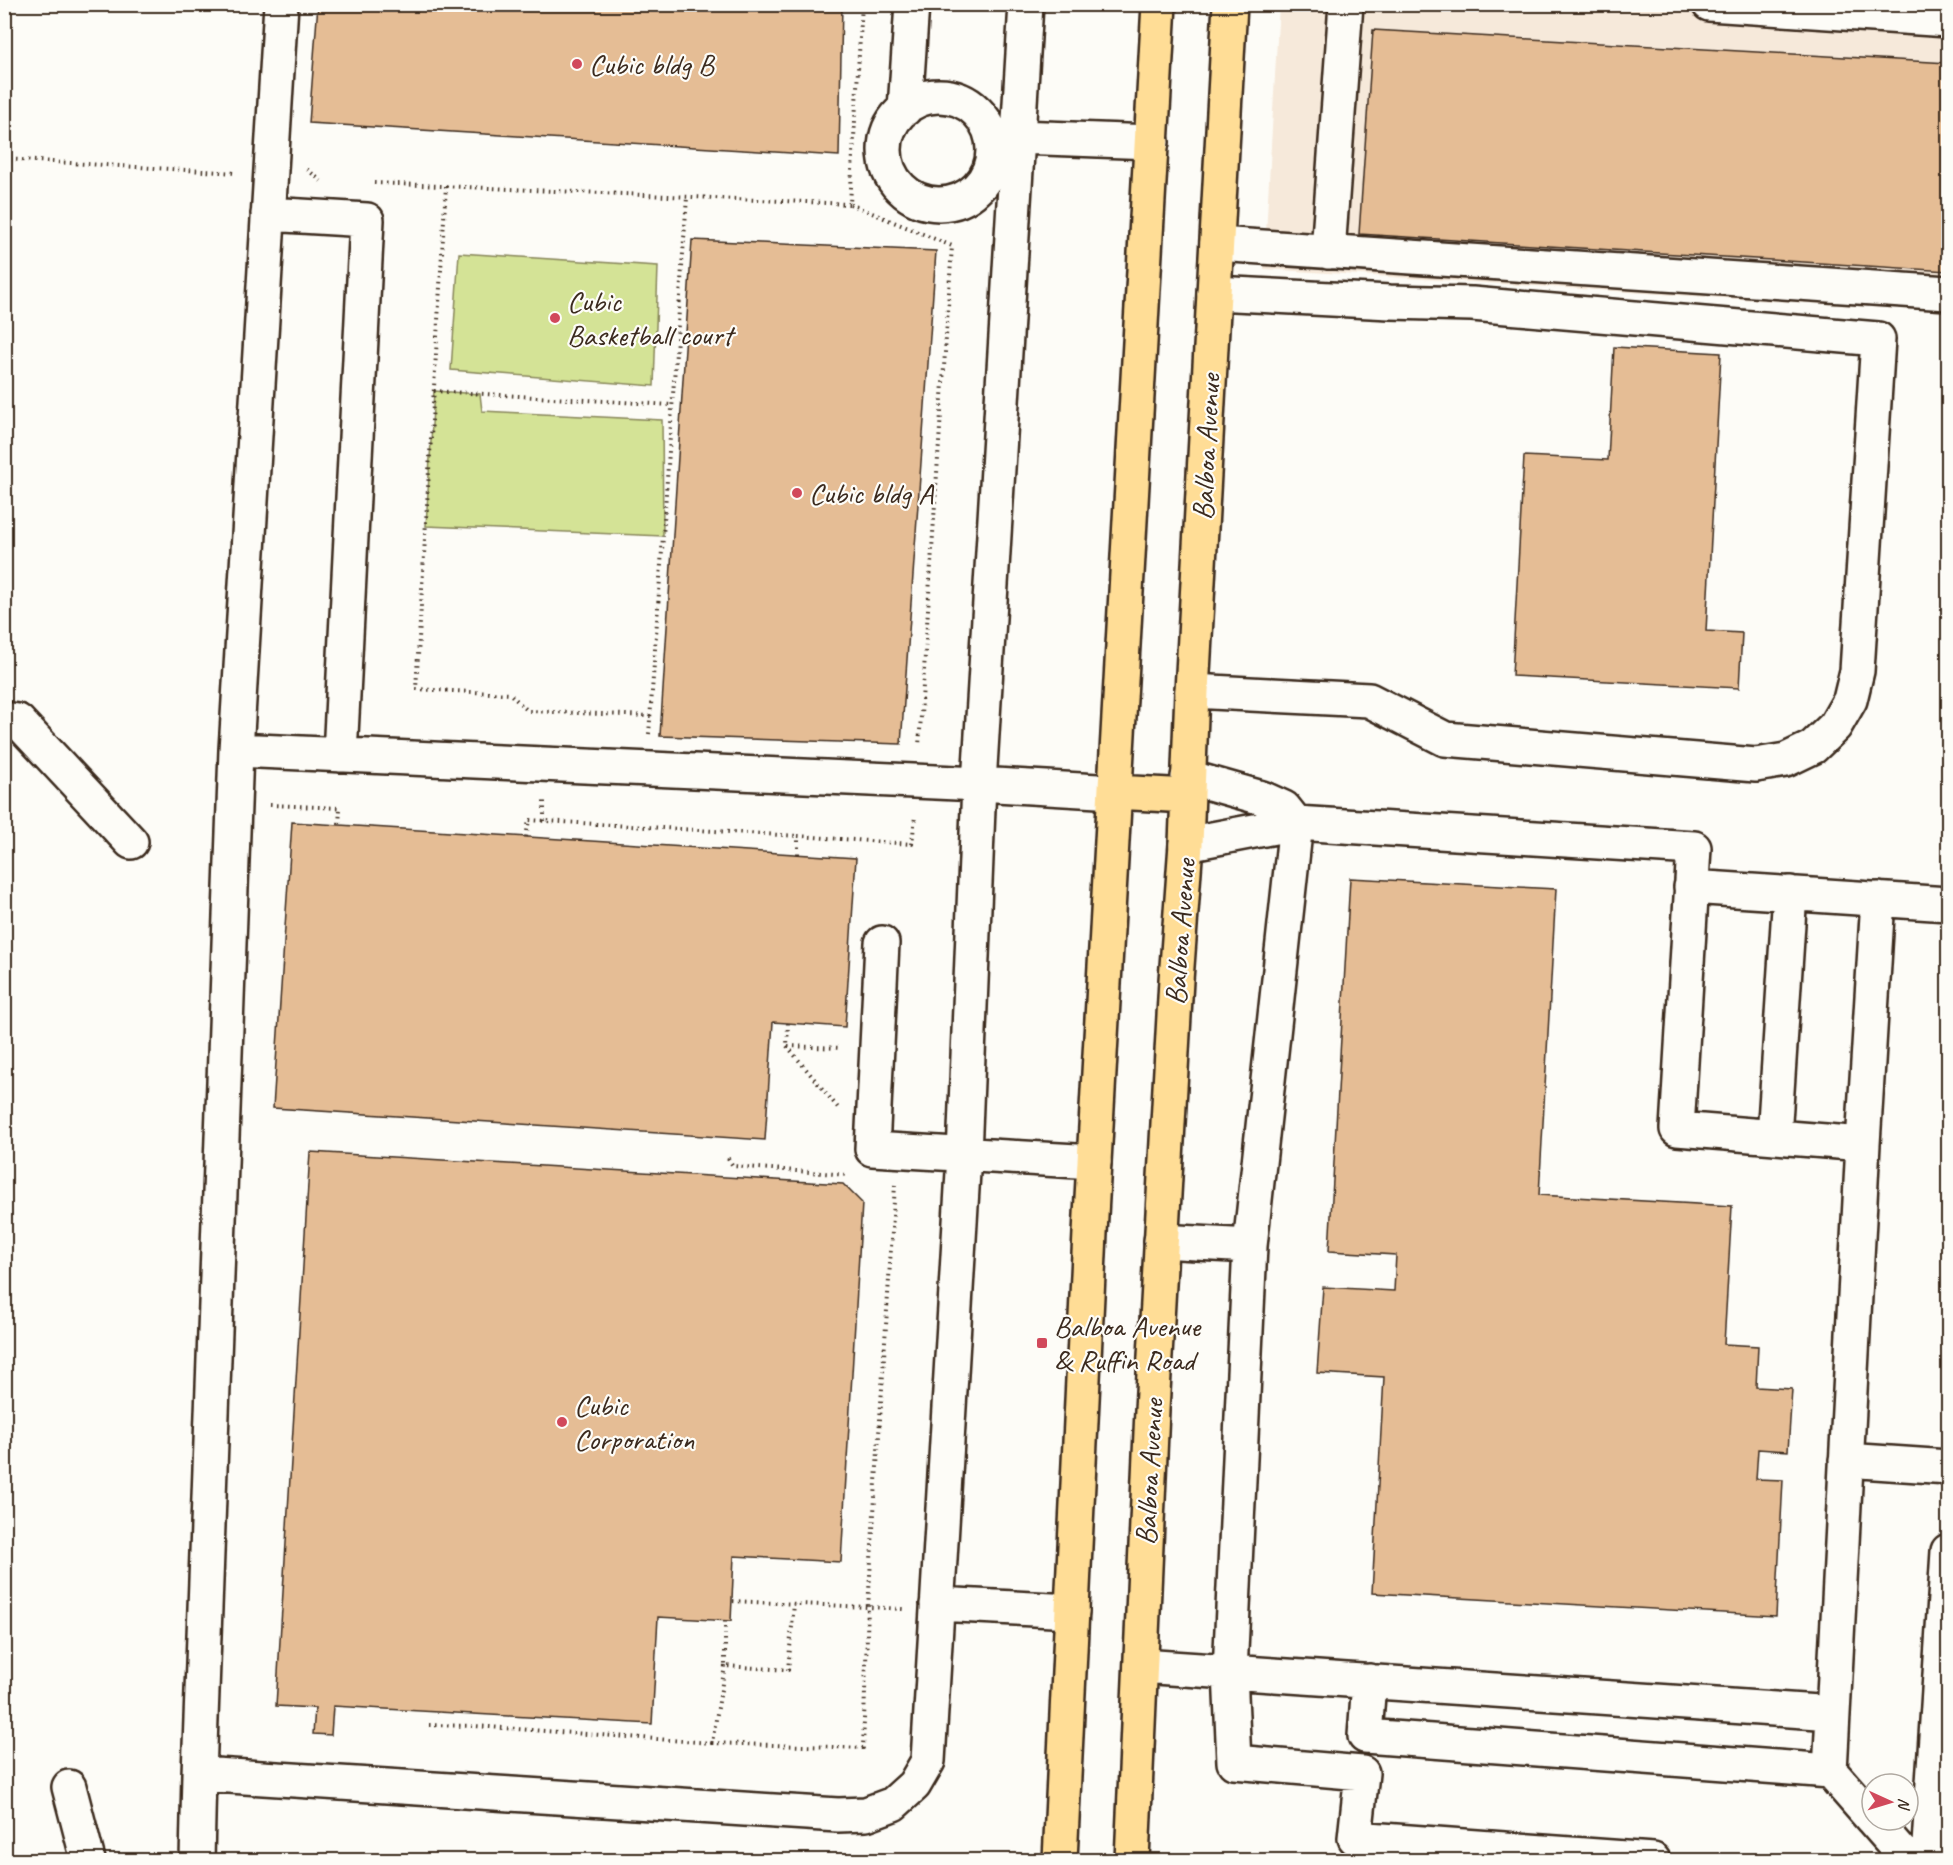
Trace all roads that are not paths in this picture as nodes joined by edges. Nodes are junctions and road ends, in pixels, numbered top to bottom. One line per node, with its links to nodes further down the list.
1 (281, 4): 13 (lane)
2 (912, 4): 10 (lane)
3 (1026, 4): 11 (lane)
4 (1159, 4): 12 (main road)
5 (1230, 4): 14 (main road, Balboa Avenue)
6 (1346, 4): 15 (lane)
7 (1709, 4): 8 (lane)
8 (1788, 7): 9 (lane)
9 (1948, 20)
10 (905, 109): 11 (lane); 11 (lane)
11 (1005, 140): 12 (lane); 22 (lane)
12 (1152, 142): 24 (main road)
13 (268, 214): 20 (lane); 21 (lane)
14 (1217, 244): 15 (lane); 16 (main road, Balboa Avenue)
15 (1328, 252): 17 (lane)
16 (1215, 293): 18 (main road, Balboa Avenue); 18 (lane)
17 (1948, 293)
18 (1192, 691): 23 (main road, Balboa Avenue)
19 (4, 720): 26 (lane)
20 (236, 750): 21 (lane); 51 (lane)
21 (340, 755): 22 (lane)
22 (979, 784): 24 (lane); 35 (lane)
23 (1188, 787): 24 (main road); 25 (lane); 27 (main road, Balboa Avenue)
24 (1115, 792): 36 (main road)
25 (1296, 823): 27 (lane); 28 (lane); 38 (lane)
26 (131, 842)
27 (1186, 844): 37 (main road, Balboa Avenue)
28 (1691, 887): 29 (lane); 33 (lane)
29 (1790, 893): 30 (lane); 33 (lane)
30 (1878, 899): 31 (lane); 34 (lane)
31 (1948, 904)
32 (882, 943): 35 (lane)
33 (1774, 1137): 34 (lane)
34 (1863, 1144): 39 (lane)
35 (964, 1155): 36 (lane); 42 (lane)
36 (1094, 1162): 43 (main road)
37 (1161, 1241): 38 (lane); 44 (main road, Balboa Avenue)
38 (1250, 1246): 45 (lane)
39 (1846, 1460): 40 (lane); 47 (lane)
40 (1948, 1467)
41 (1948, 1551): 61 (lane)
42 (937, 1604): 43 (lane); 51 (lane)
43 (1072, 1611): 57 (main road)
44 (1141, 1666): 45 (lane); 58 (main road, Balboa Avenue)
45 (1230, 1672): 46 (lane); 50 (lane)
46 (1369, 1681): 47 (lane); 48 (lane)
47 (1833, 1713): 49 (lane)
48 (1365, 1736): 49 (lane); 50 (lane)
49 (1830, 1771): 53 (lane)
50 (1362, 1773): 59 (lane)
51 (199, 1774): 56 (lane)
52 (69, 1787): 55 (lane)
53 (1860, 1806)
54 (1883, 1832): 60 (lane)
55 (88, 1860)
56 (197, 1860)
57 (1060, 1860)
58 (1132, 1860)
59 (1653, 1860)
60 (1908, 1860)
61 (1928, 1860)

